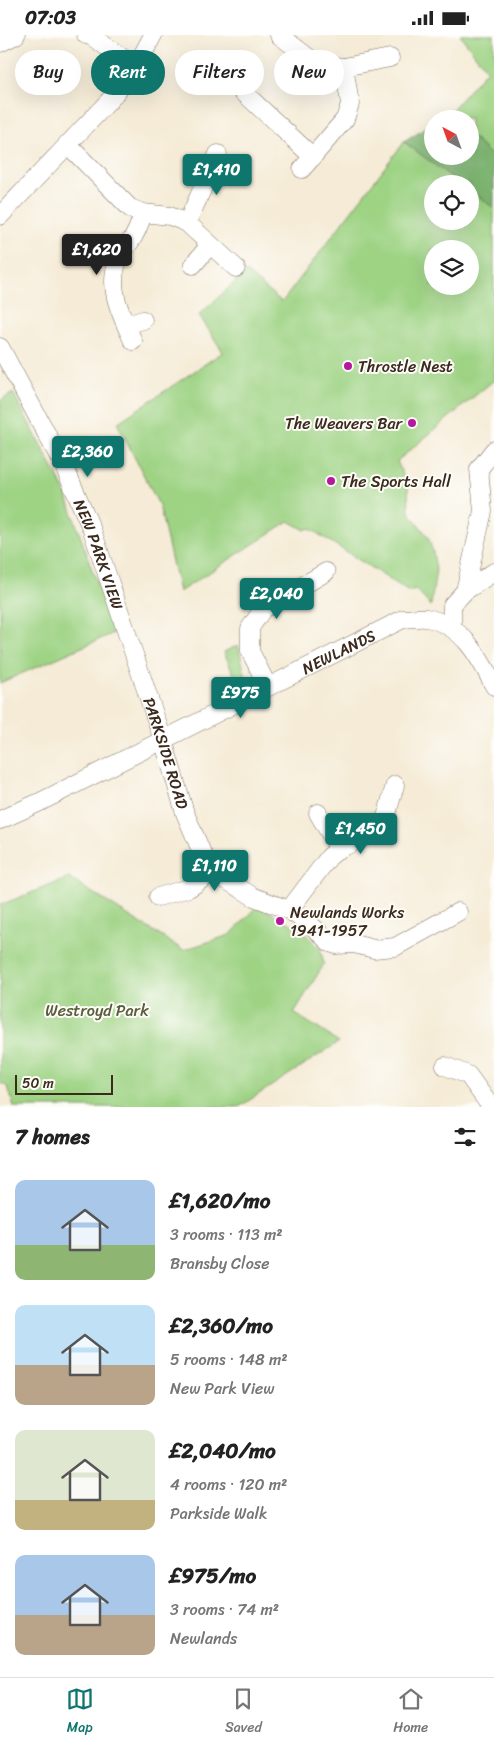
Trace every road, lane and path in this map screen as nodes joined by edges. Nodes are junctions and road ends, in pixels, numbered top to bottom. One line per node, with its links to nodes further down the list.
1 (16, 35): 5 (street)
2 (86, 35): 6 (street)
3 (153, 35): 7 (street)
4 (279, 35): 8 (street)
5 (0, 43)
6 (111, 50)
7 (145, 50)
8 (299, 50)
9 (390, 58): 10 (street)
10 (344, 67): 12 (street)
11 (114, 95): 13 (street)
12 (244, 95)
13 (67, 145): 15 (street); 16 (street)
14 (218, 154): 17 (street)
15 (142, 213): 17 (street); 21 (street)
16 (0, 216)
17 (187, 223): 18 (street)
18 (210, 245): 19 (street); 20 (street)
19 (193, 265)
20 (236, 268)
21 (143, 320)
22 (0, 347): 28 (street, NEW PARK VIEW)
23 (494, 450): 26 (street)
24 (326, 571): 30 (street)
25 (494, 572): 26 (street)
26 (465, 591): 27 (street)
27 (452, 627): 29 (street, NEWLANDS); 30 (street, NEWLANDS)
28 (126, 630): 31 (street, PARKSIDE ROAD)
29 (494, 686)
30 (268, 687): 31 (street, NEWLANDS)
31 (163, 740): 34 (street, NEWLANDS); 36 (street, PARKSIDE ROAD)
32 (395, 785): 35 (street)
33 (318, 813): 35 (street)
34 (0, 820)
35 (339, 849): 38 (street)
36 (213, 872): 37 (street); 38 (street, PARKSIDE ROAD)
37 (158, 897)
38 (289, 911): 39 (street, PARKSIDE ROAD)
39 (458, 912)
40 (445, 1066): 41 (street)
41 (491, 1107)

